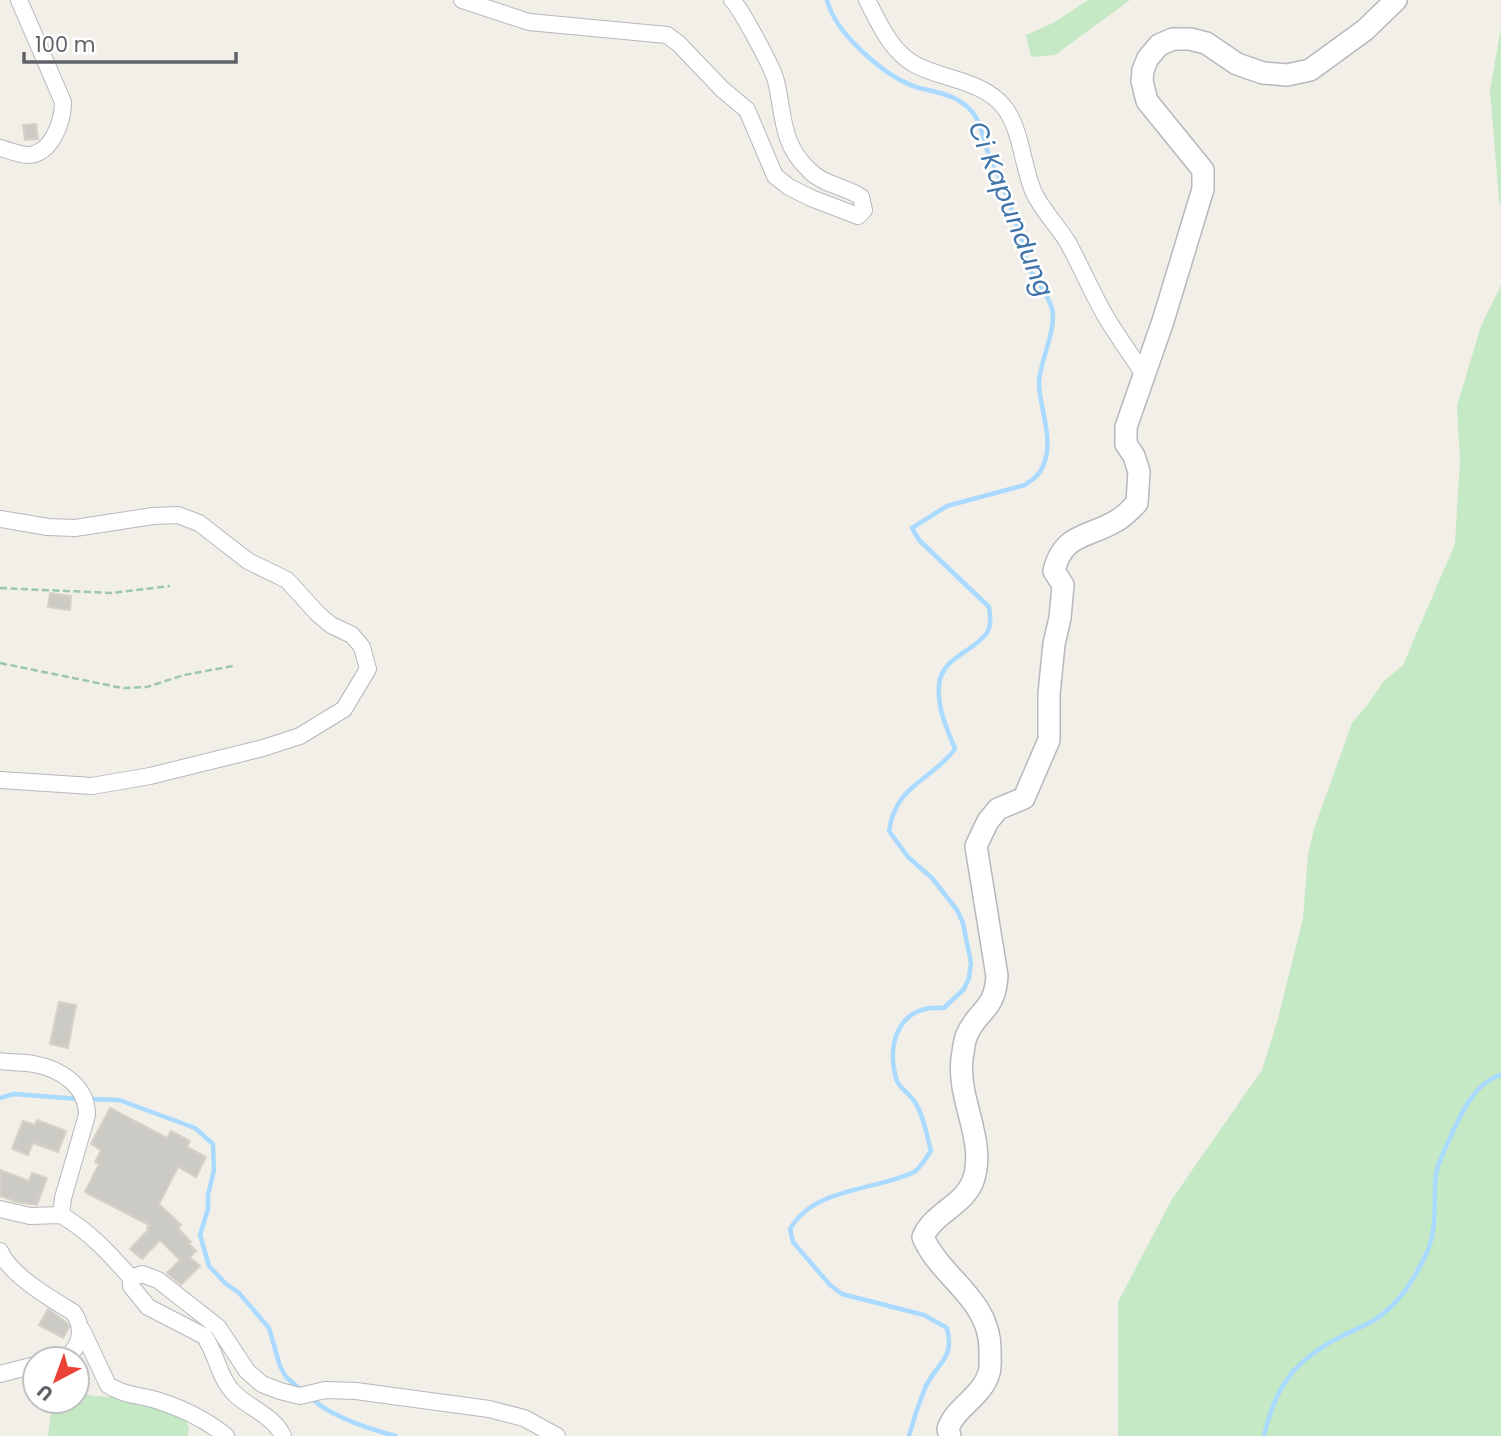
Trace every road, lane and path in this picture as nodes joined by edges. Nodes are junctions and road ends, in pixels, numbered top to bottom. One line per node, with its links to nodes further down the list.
1 (19, 0): 6 (street)
2 (462, 0): 3 (street)
3 (732, 0)
4 (867, 0): 7 (street)
5 (1396, 0): 7 (street)
6 (0, 148)
7 (1144, 376): 26 (street)
8 (0, 519): 13 (street)
9 (170, 586): 10 (path)
10 (0, 588)
11 (0, 663): 12 (path)
12 (233, 666)
13 (0, 780)
14 (0, 1061): 16 (street)
15 (0, 1209): 16 (street)
16 (61, 1215): 18 (street)
17 (0, 1251): 19 (street)
18 (131, 1278): 24 (street); 25 (street)
19 (82, 1330): 20 (street); 23 (street)
20 (75, 1345)
21 (21, 1369): 22 (street)
22 (0, 1374)
23 (226, 1436)
24 (283, 1436)
25 (557, 1436)
26 (950, 1436)

